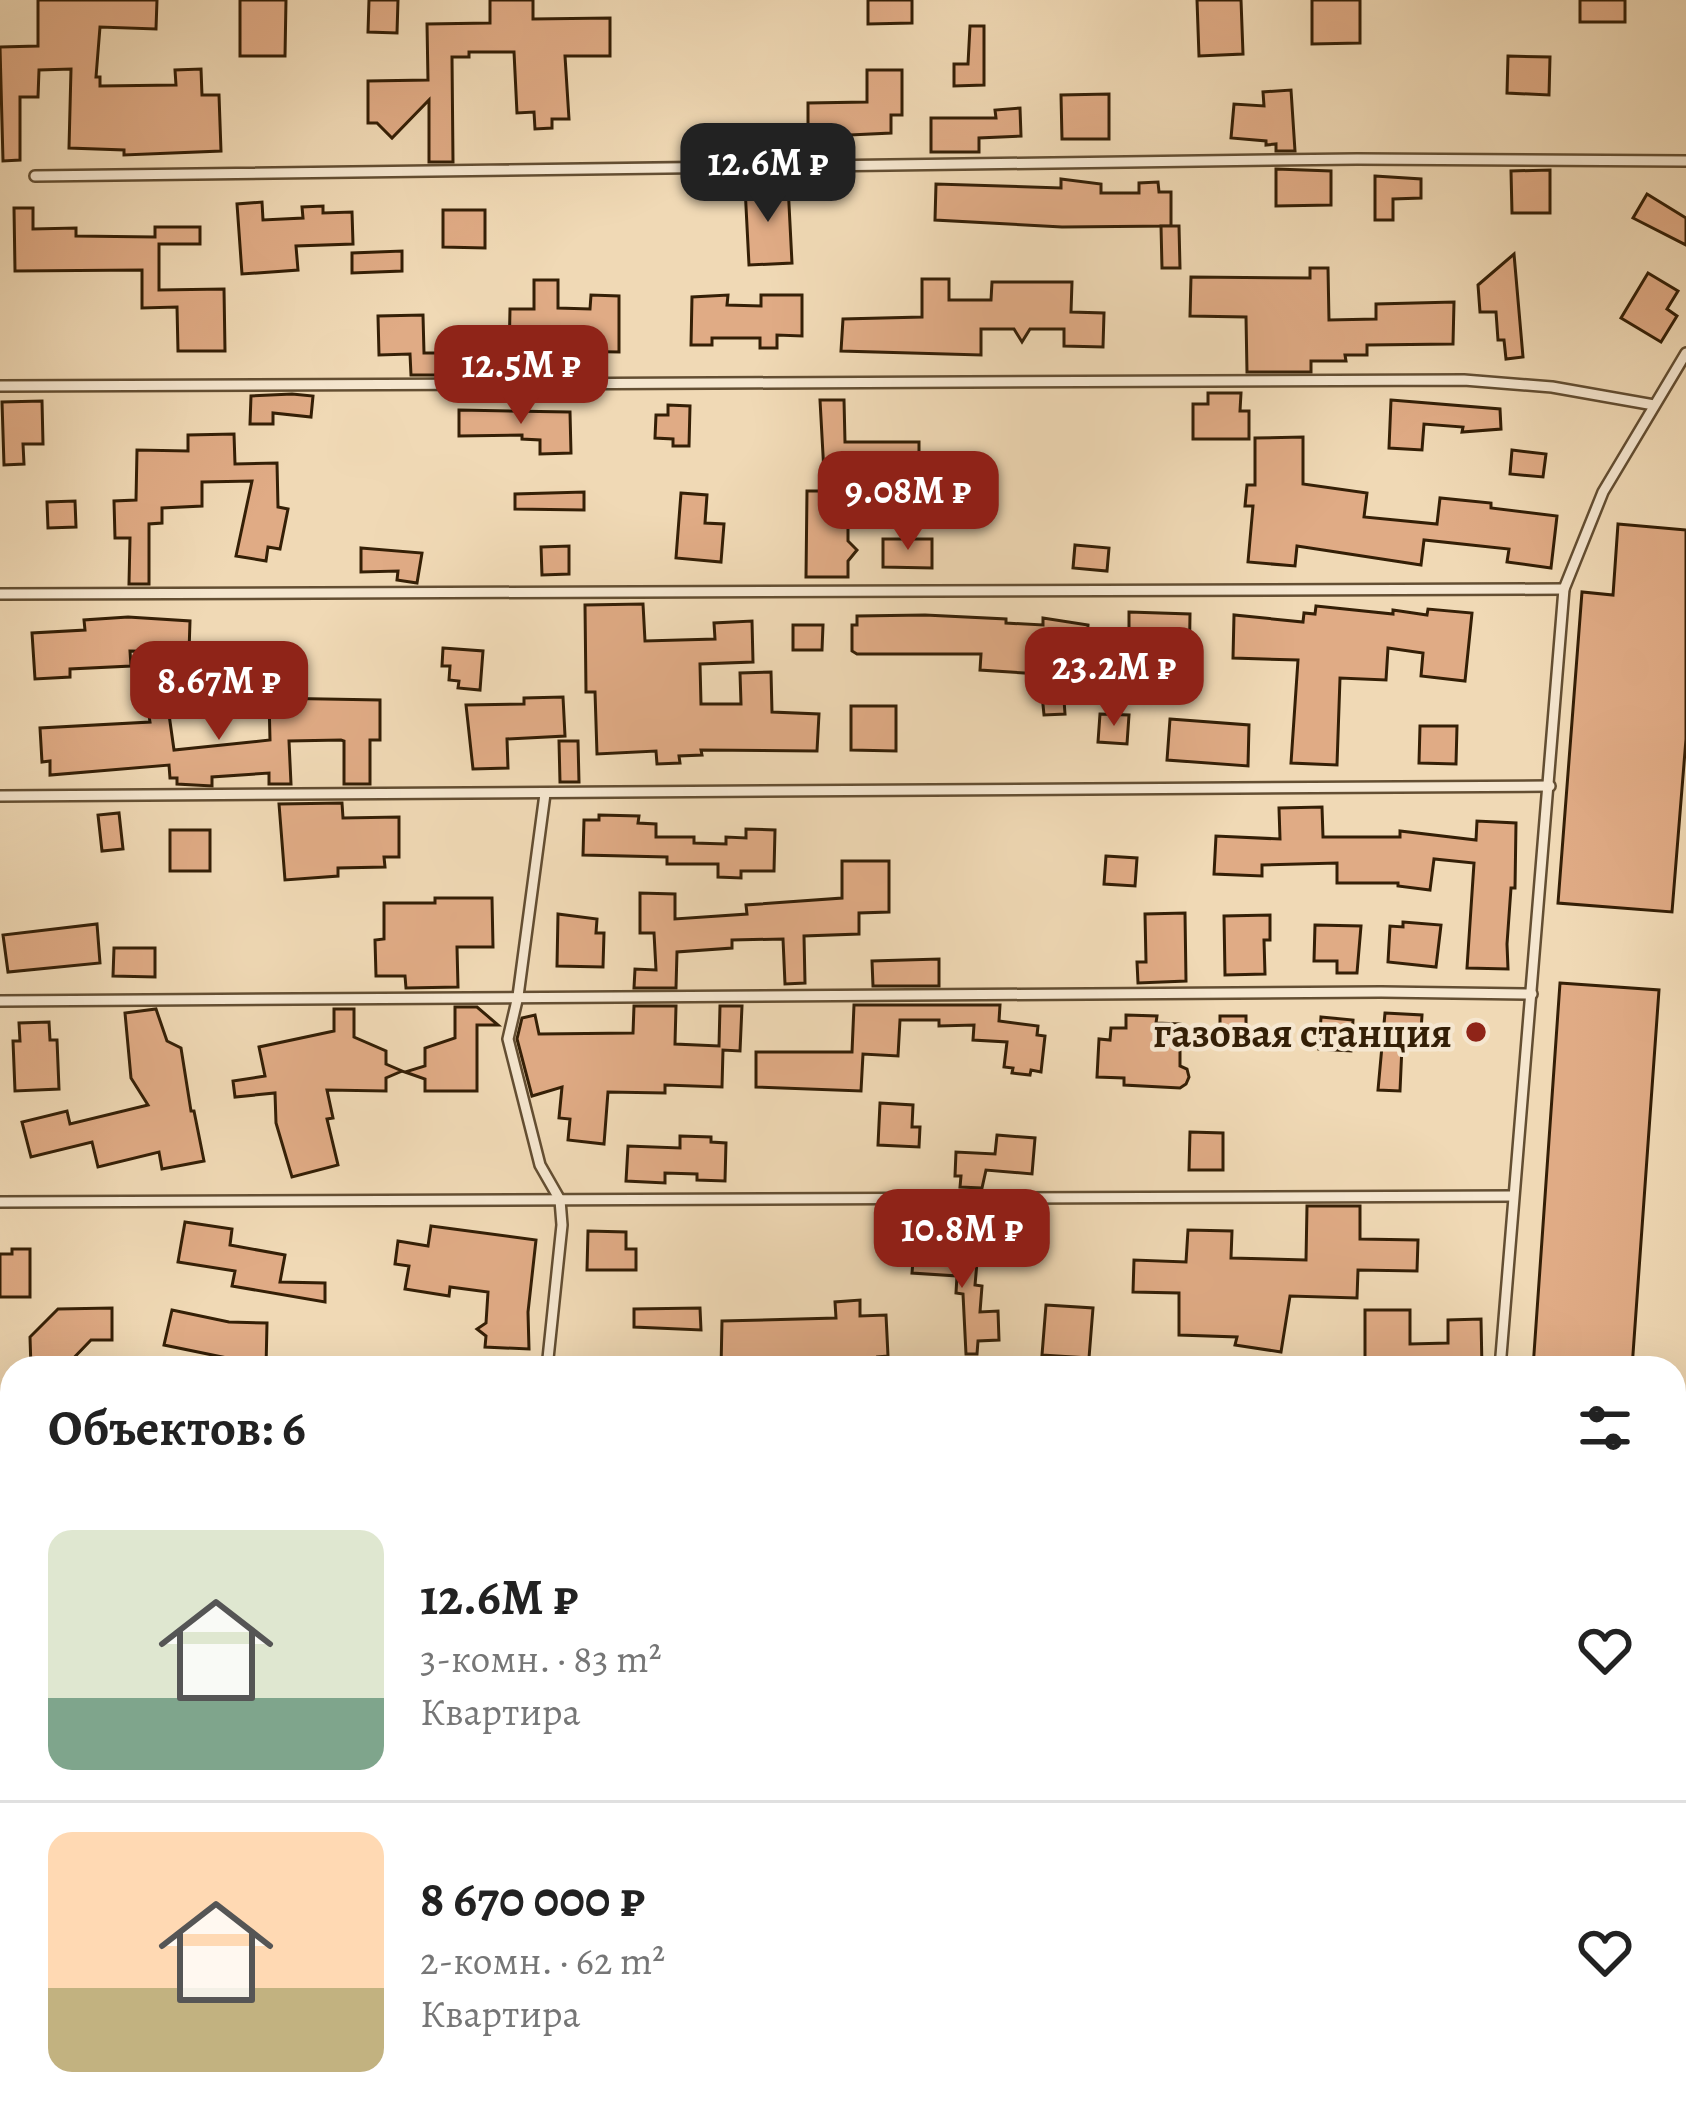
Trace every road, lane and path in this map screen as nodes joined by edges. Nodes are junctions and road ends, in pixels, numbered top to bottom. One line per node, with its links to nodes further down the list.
1 (1686, 161): 2 (lane)
2 (35, 176)
3 (1686, 353): 5 (lane)
4 (0, 386): 5 (lane)
5 (1654, 405): 6 (lane)
6 (1564, 589): 7 (lane); 8 (lane)
7 (0, 594)
8 (1550, 786): 9 (lane); 11 (lane)
9 (545, 794): 10 (lane); 12 (lane)
10 (0, 796)
11 (1532, 994): 12 (lane); 14 (lane)
12 (518, 996): 13 (lane); 15 (lane)
13 (0, 1001)
14 (1513, 1196): 15 (lane); 18 (lane)
15 (560, 1200): 16 (lane); 17 (lane)
16 (0, 1202)
17 (548, 1356)
18 (1501, 1356)

